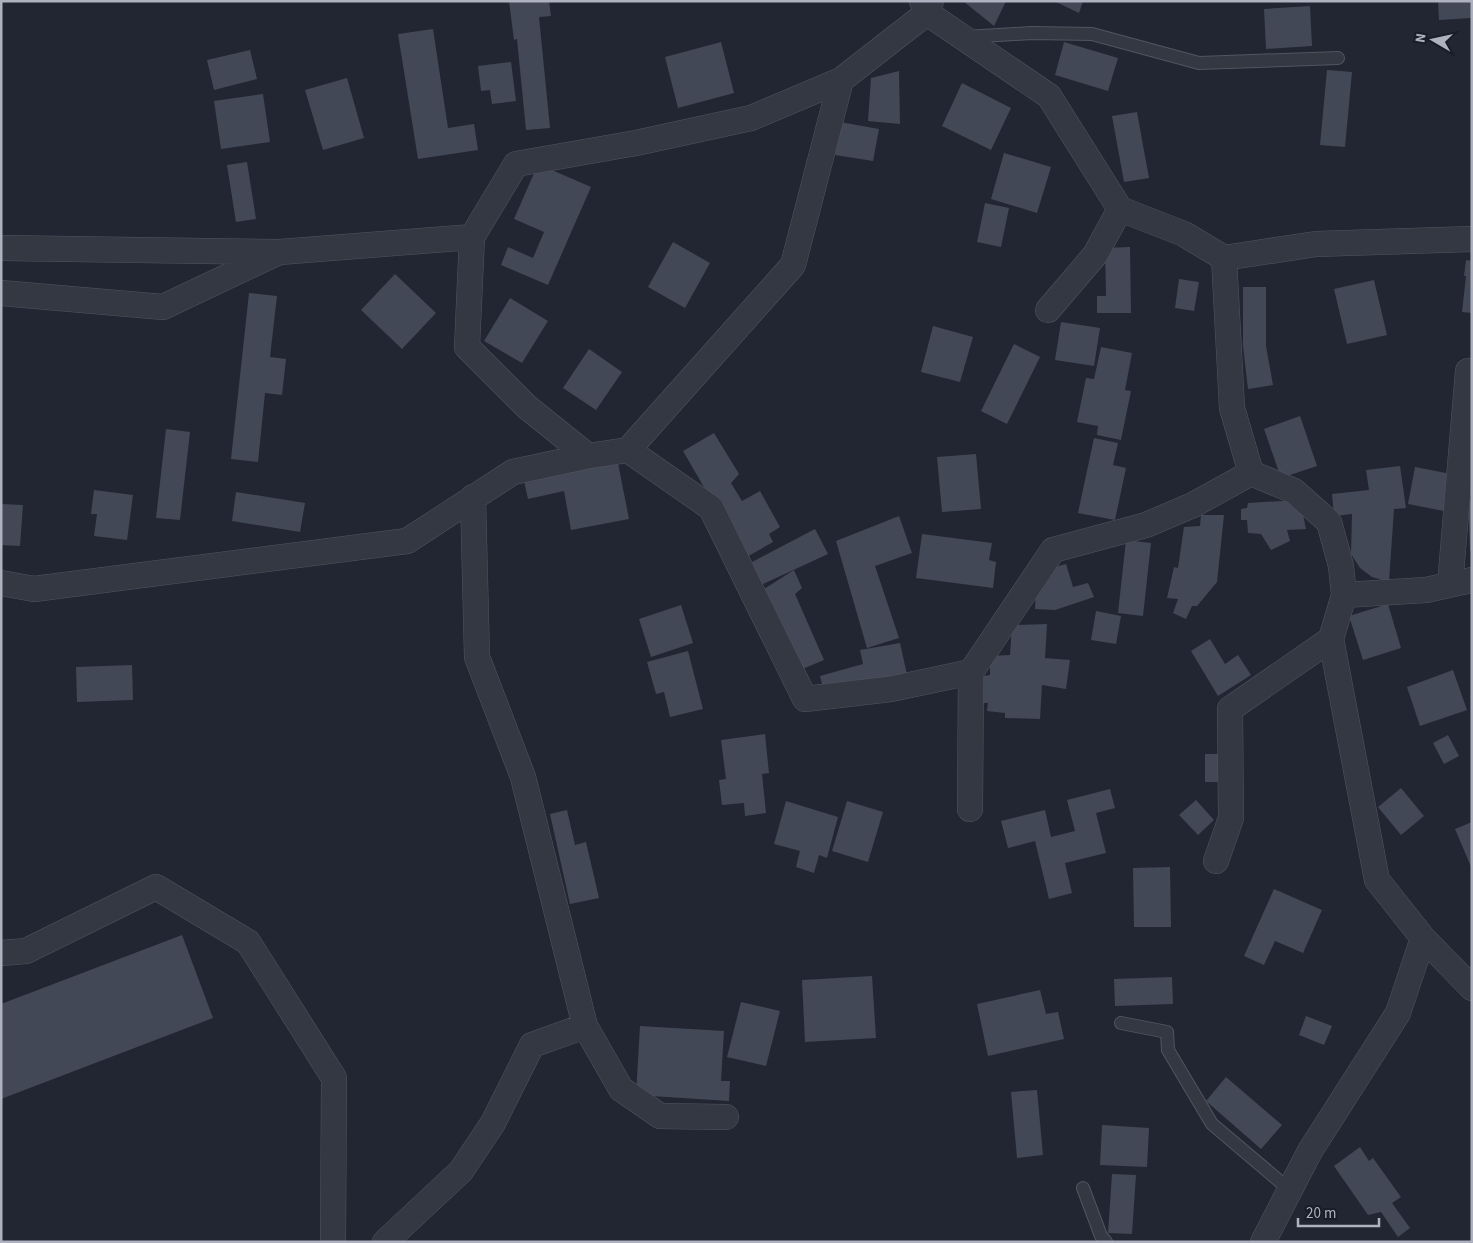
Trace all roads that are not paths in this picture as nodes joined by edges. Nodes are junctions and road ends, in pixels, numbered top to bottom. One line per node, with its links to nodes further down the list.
1 (927, 5): 2 (street); 4 (street)
2 (962, 37): 3 (lane); 5 (street)
3 (1338, 58)
4 (841, 80): 6 (street); 14 (street)
5 (1120, 209): 10 (street); 12 (street)
6 (472, 237): 9 (street); 15 (street)
7 (1472, 239): 10 (street)
8 (1, 248): 9 (street)
9 (280, 252): 11 (street)
10 (1224, 258): 16 (street)
11 (1, 293)
12 (1048, 310)
13 (1468, 371): 18 (street)
14 (628, 450): 15 (street); 22 (street)
15 (588, 456): 17 (street)
16 (1251, 473): 20 (street); 22 (street)
17 (473, 497): 19 (street); 29 (street)
18 (1461, 582): 20 (street)
19 (1, 583)
20 (1344, 595): 21 (street)
21 (1331, 639): 24 (street); 25 (street)
22 (971, 672): 23 (street)
23 (970, 809)
24 (1216, 861)
25 (1423, 938): 27 (street); 32 (street)
26 (1, 953): 33 (street)
27 (1472, 988)
28 (1121, 1023): 32 (lane)
29 (585, 1026): 30 (street); 34 (street)
30 (726, 1117)
31 (1083, 1188): 35 (lane)
32 (1290, 1190): 36 (street)
33 (333, 1242)
34 (385, 1242)
35 (1106, 1242)
36 (1263, 1242)

